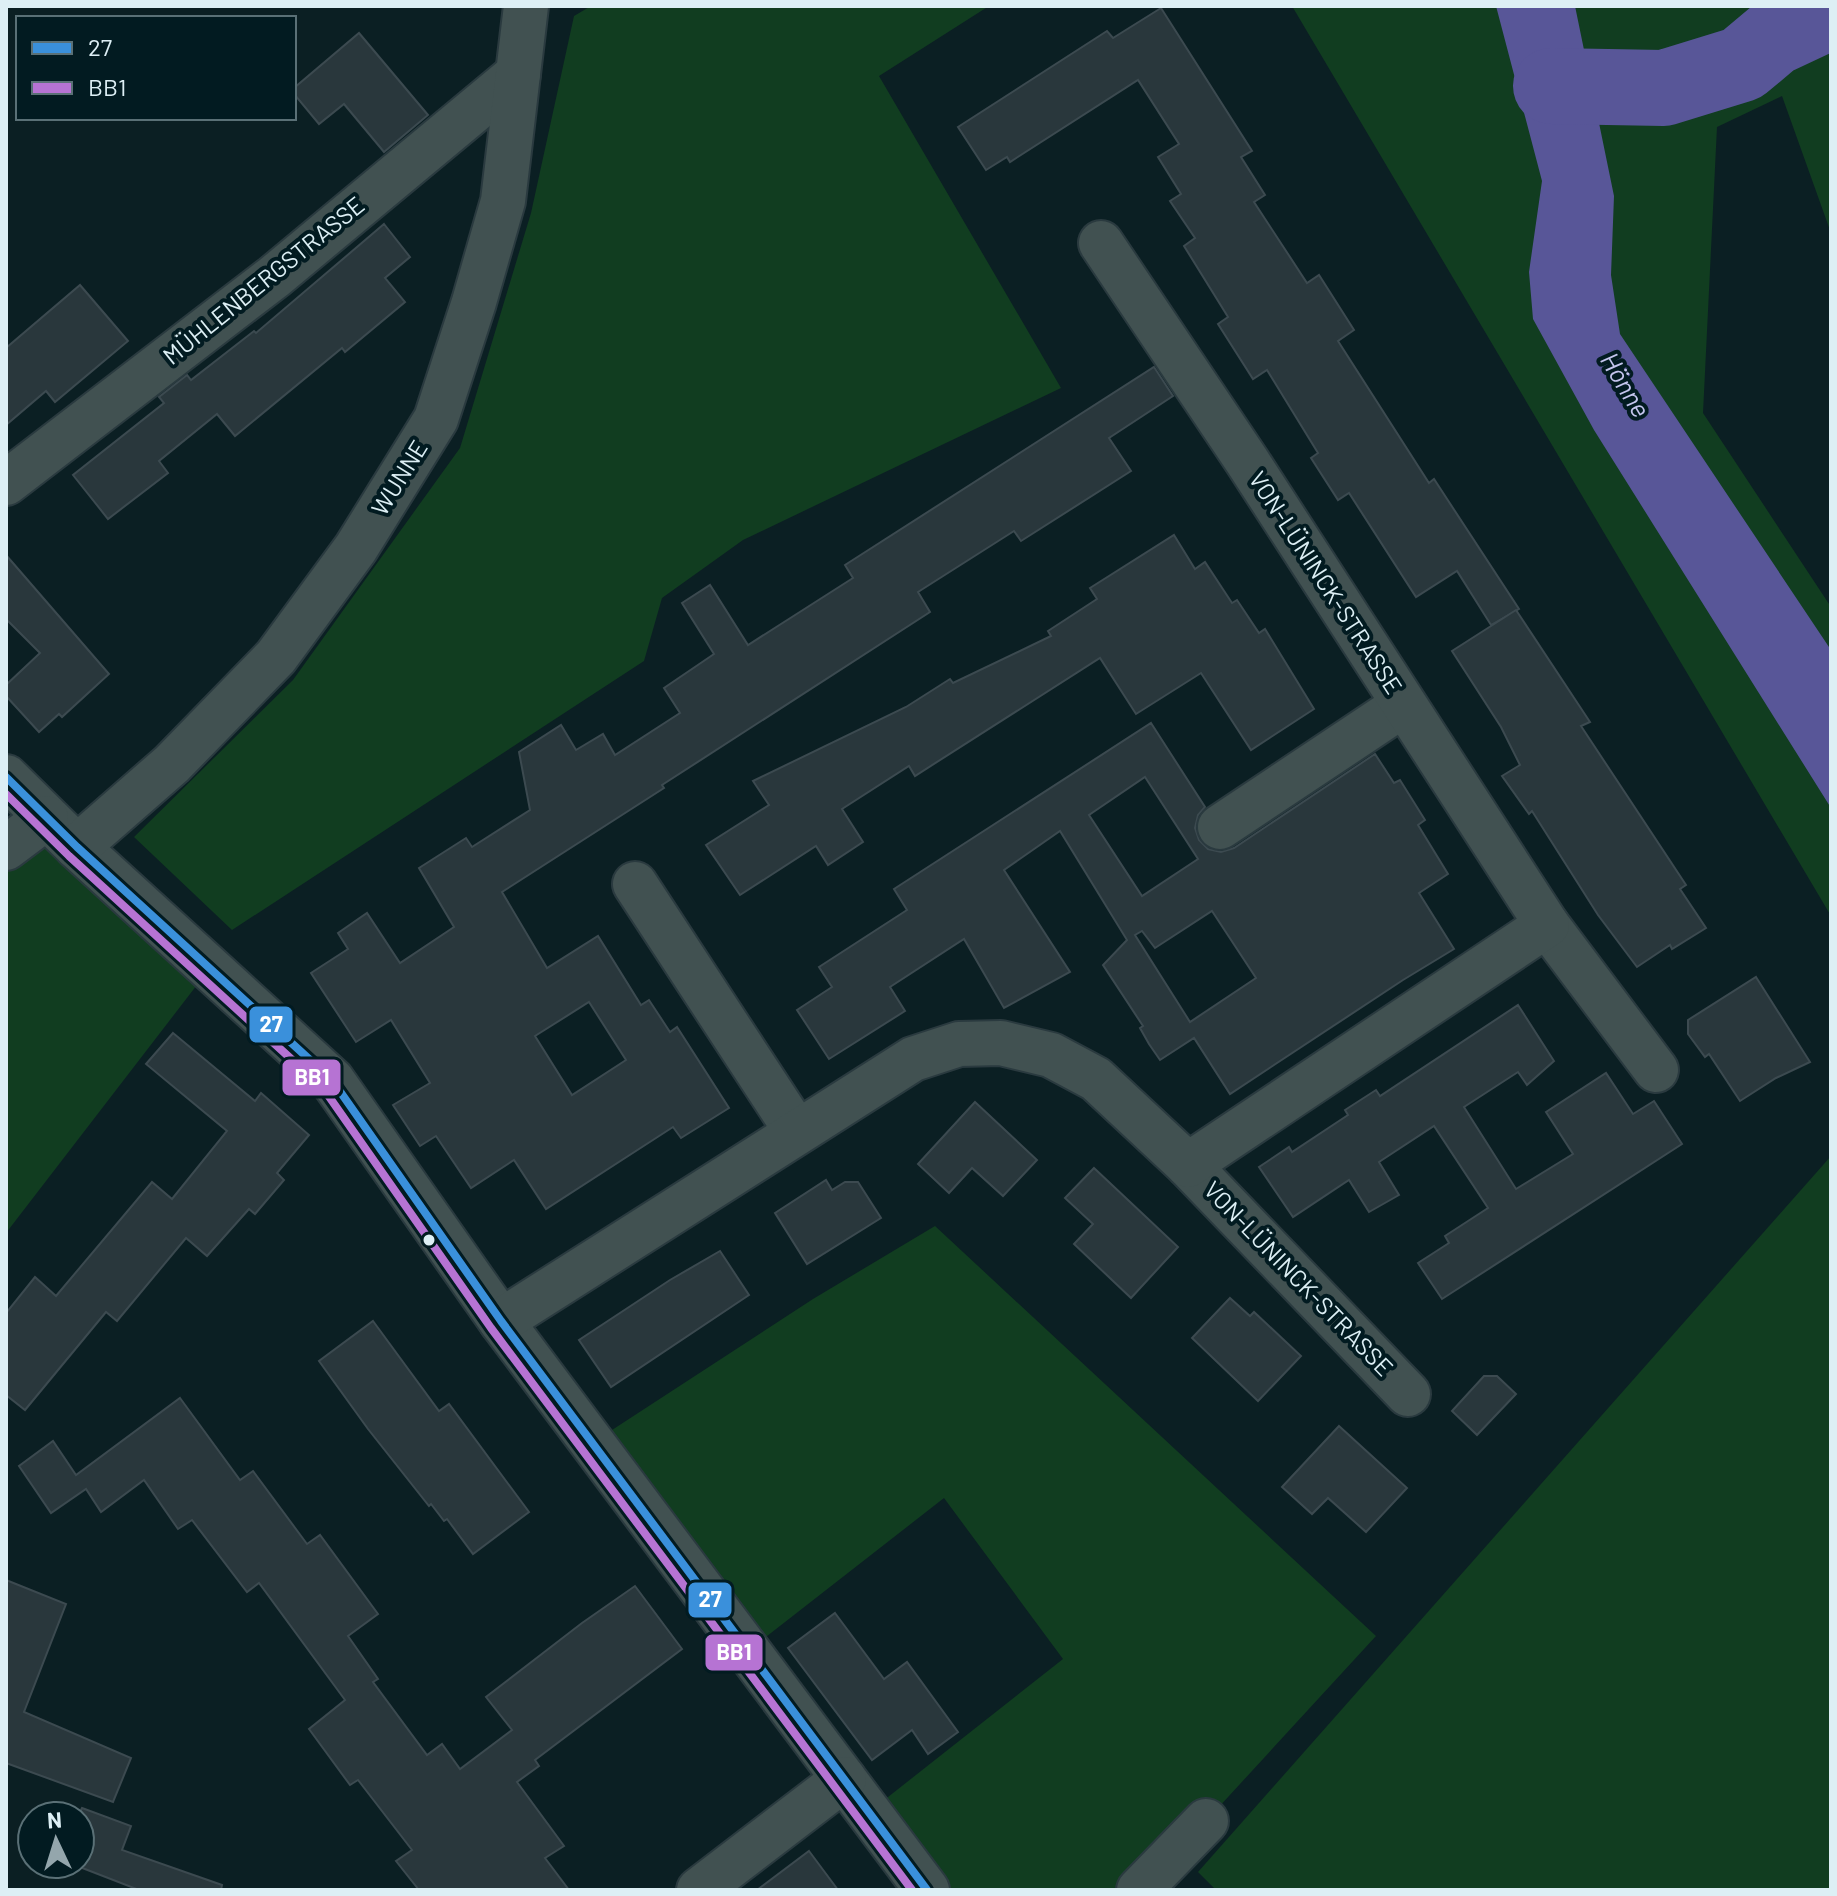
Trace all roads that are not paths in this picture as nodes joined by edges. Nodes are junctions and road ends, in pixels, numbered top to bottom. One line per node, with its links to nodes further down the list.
1 (526, 6): 2 (street, WUNNE)
2 (518, 74): 4 (street, MÜHLENBERGSTRASSE); 9 (street, WUNNE)
3 (1101, 243): 5 (street, VON-LÜNINCK-STRASSE)
4 (6, 483)
5 (1403, 705): 8 (street); 12 (street, VON-LÜNINCK-STRASSE)
6 (6, 777): 7 (street)
7 (46, 818): 9 (street); 10 (street)
8 (1220, 827)
9 (77, 847): 16 (street)
10 (6, 848)
11 (635, 884): 14 (street)
12 (1547, 925): 13 (street, VON-LÜNINCK-STRASSE); 15 (street, VON-LÜNINCK-STRASSE)
13 (1656, 1070)
14 (797, 1132): 15 (street, VON-LÜNINCK-STRASSE); 16 (street, VON-LÜNINCK-STRASSE)
15 (1188, 1165): 17 (street, VON-LÜNINCK-STRASSE)
16 (501, 1321): 18 (street)
17 (1408, 1394)
18 (844, 1779): 20 (street); 21 (street)
19 (1206, 1821): 22 (street)
20 (699, 1890)
21 (927, 1890)
22 (1139, 1890)

